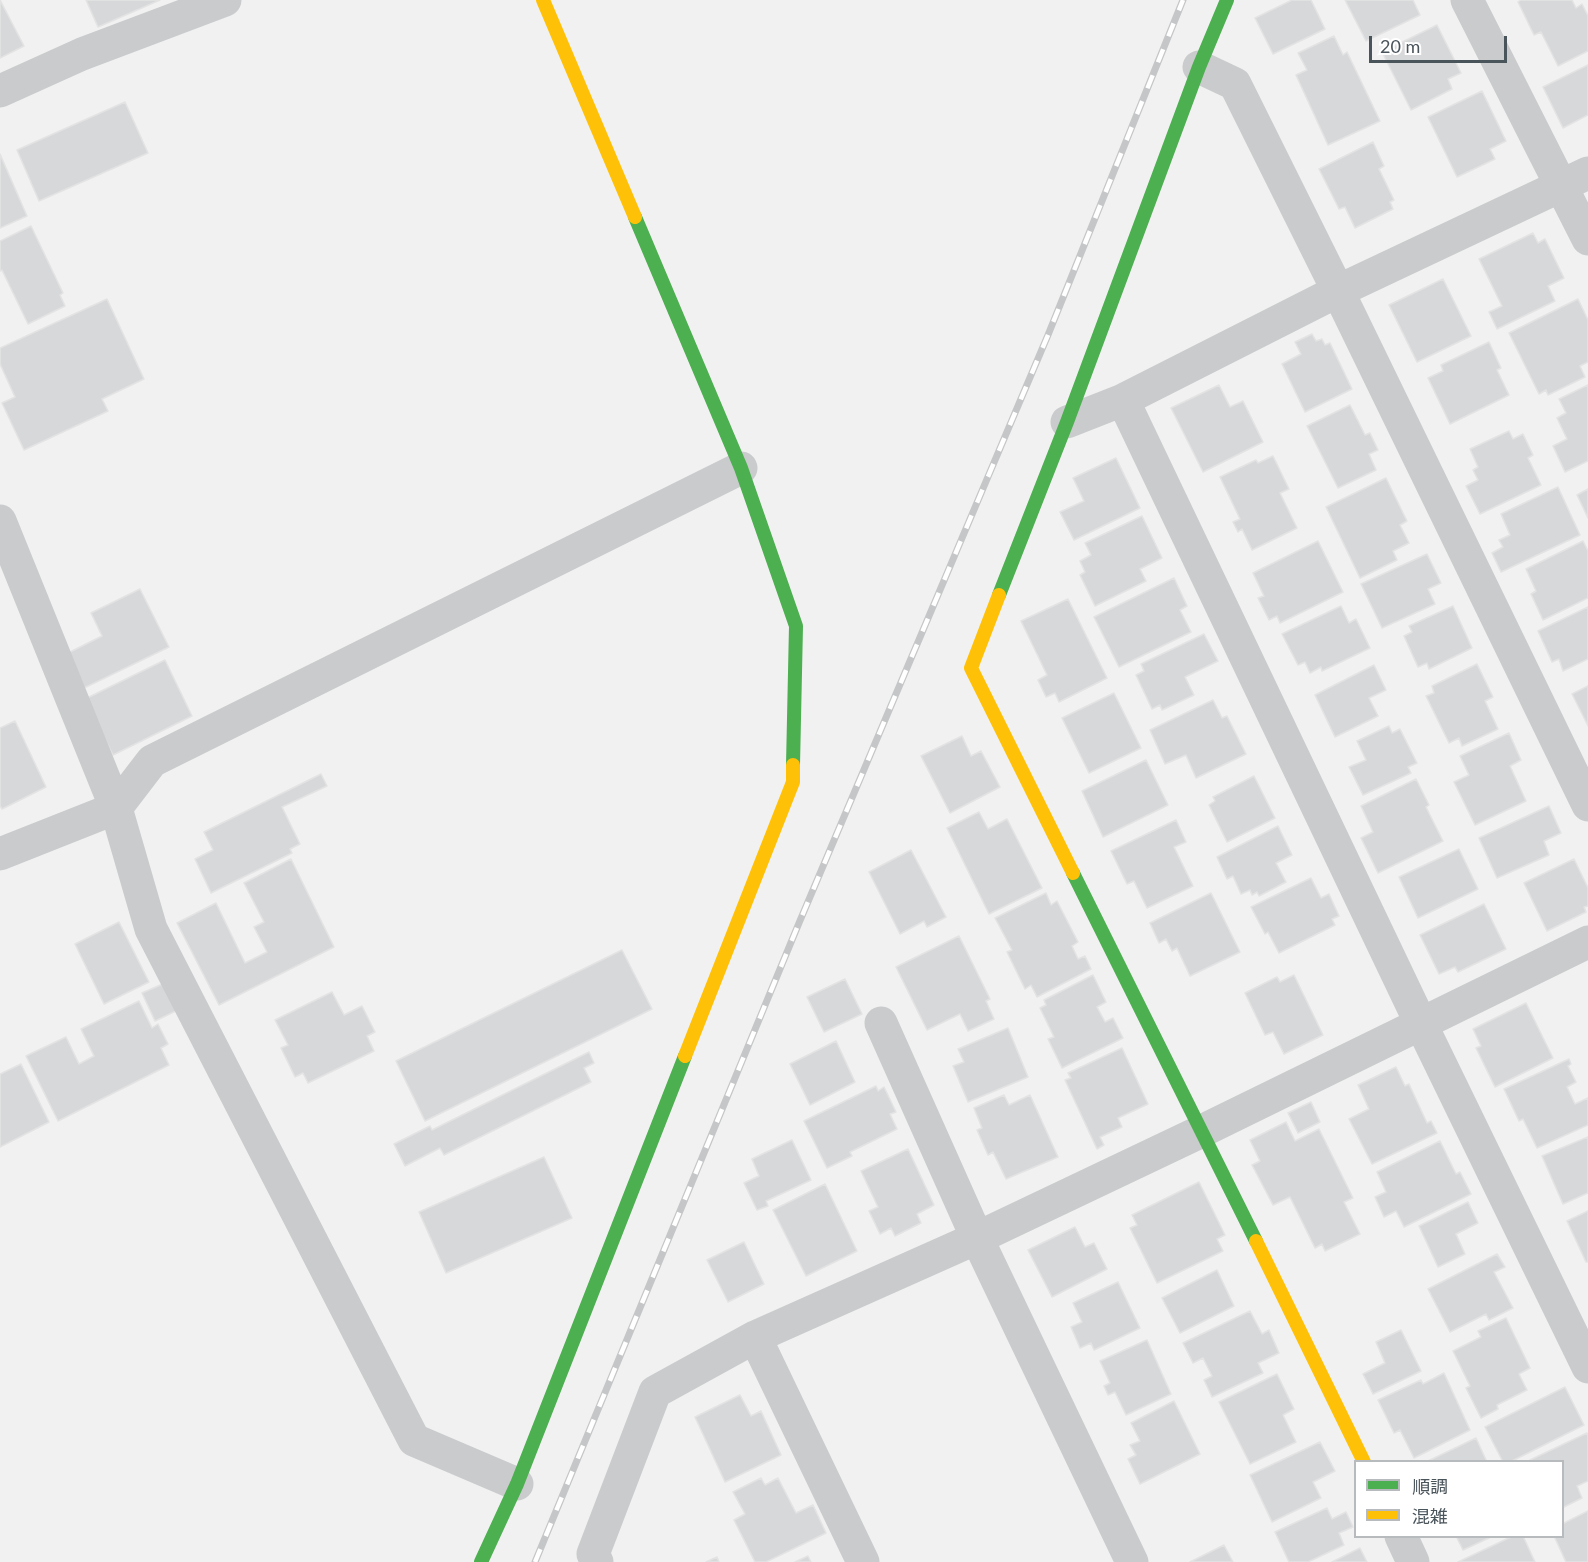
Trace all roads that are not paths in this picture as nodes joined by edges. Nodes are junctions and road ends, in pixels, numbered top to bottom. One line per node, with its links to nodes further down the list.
1 (225, 0): 6 (street)
2 (543, 0): 12 (street)
3 (1227, 0): 5 (street)
4 (1467, 0): 7 (street)
5 (1199, 68): 9 (street); 11 (street)
6 (0, 91)
7 (1575, 179): 8 (street); 9 (street)
8 (1588, 238)
9 (1338, 291): 10 (street); 14 (street)
10 (1123, 400): 11 (street); 19 (street)
11 (1067, 422): 20 (street)
12 (741, 468): 15 (street); 25 (street)
13 (0, 521): 15 (street)
14 (1588, 805)
15 (116, 808): 16 (street); 25 (street)
16 (0, 854)
17 (1588, 942): 19 (street)
18 (881, 1023): 21 (street)
19 (1421, 1024): 20 (street); 23 (street)
20 (1202, 1131): 21 (street); 24 (street)
21 (976, 1238): 22 (street); 30 (street)
22 (755, 1337): 28 (street); 29 (street)
23 (1588, 1366)
24 (1364, 1460)
25 (517, 1485): 27 (street)
26 (1402, 1538): 31 (street)
27 (481, 1562)
28 (597, 1562)
29 (863, 1562)
30 (1132, 1562)
31 (1413, 1562)

